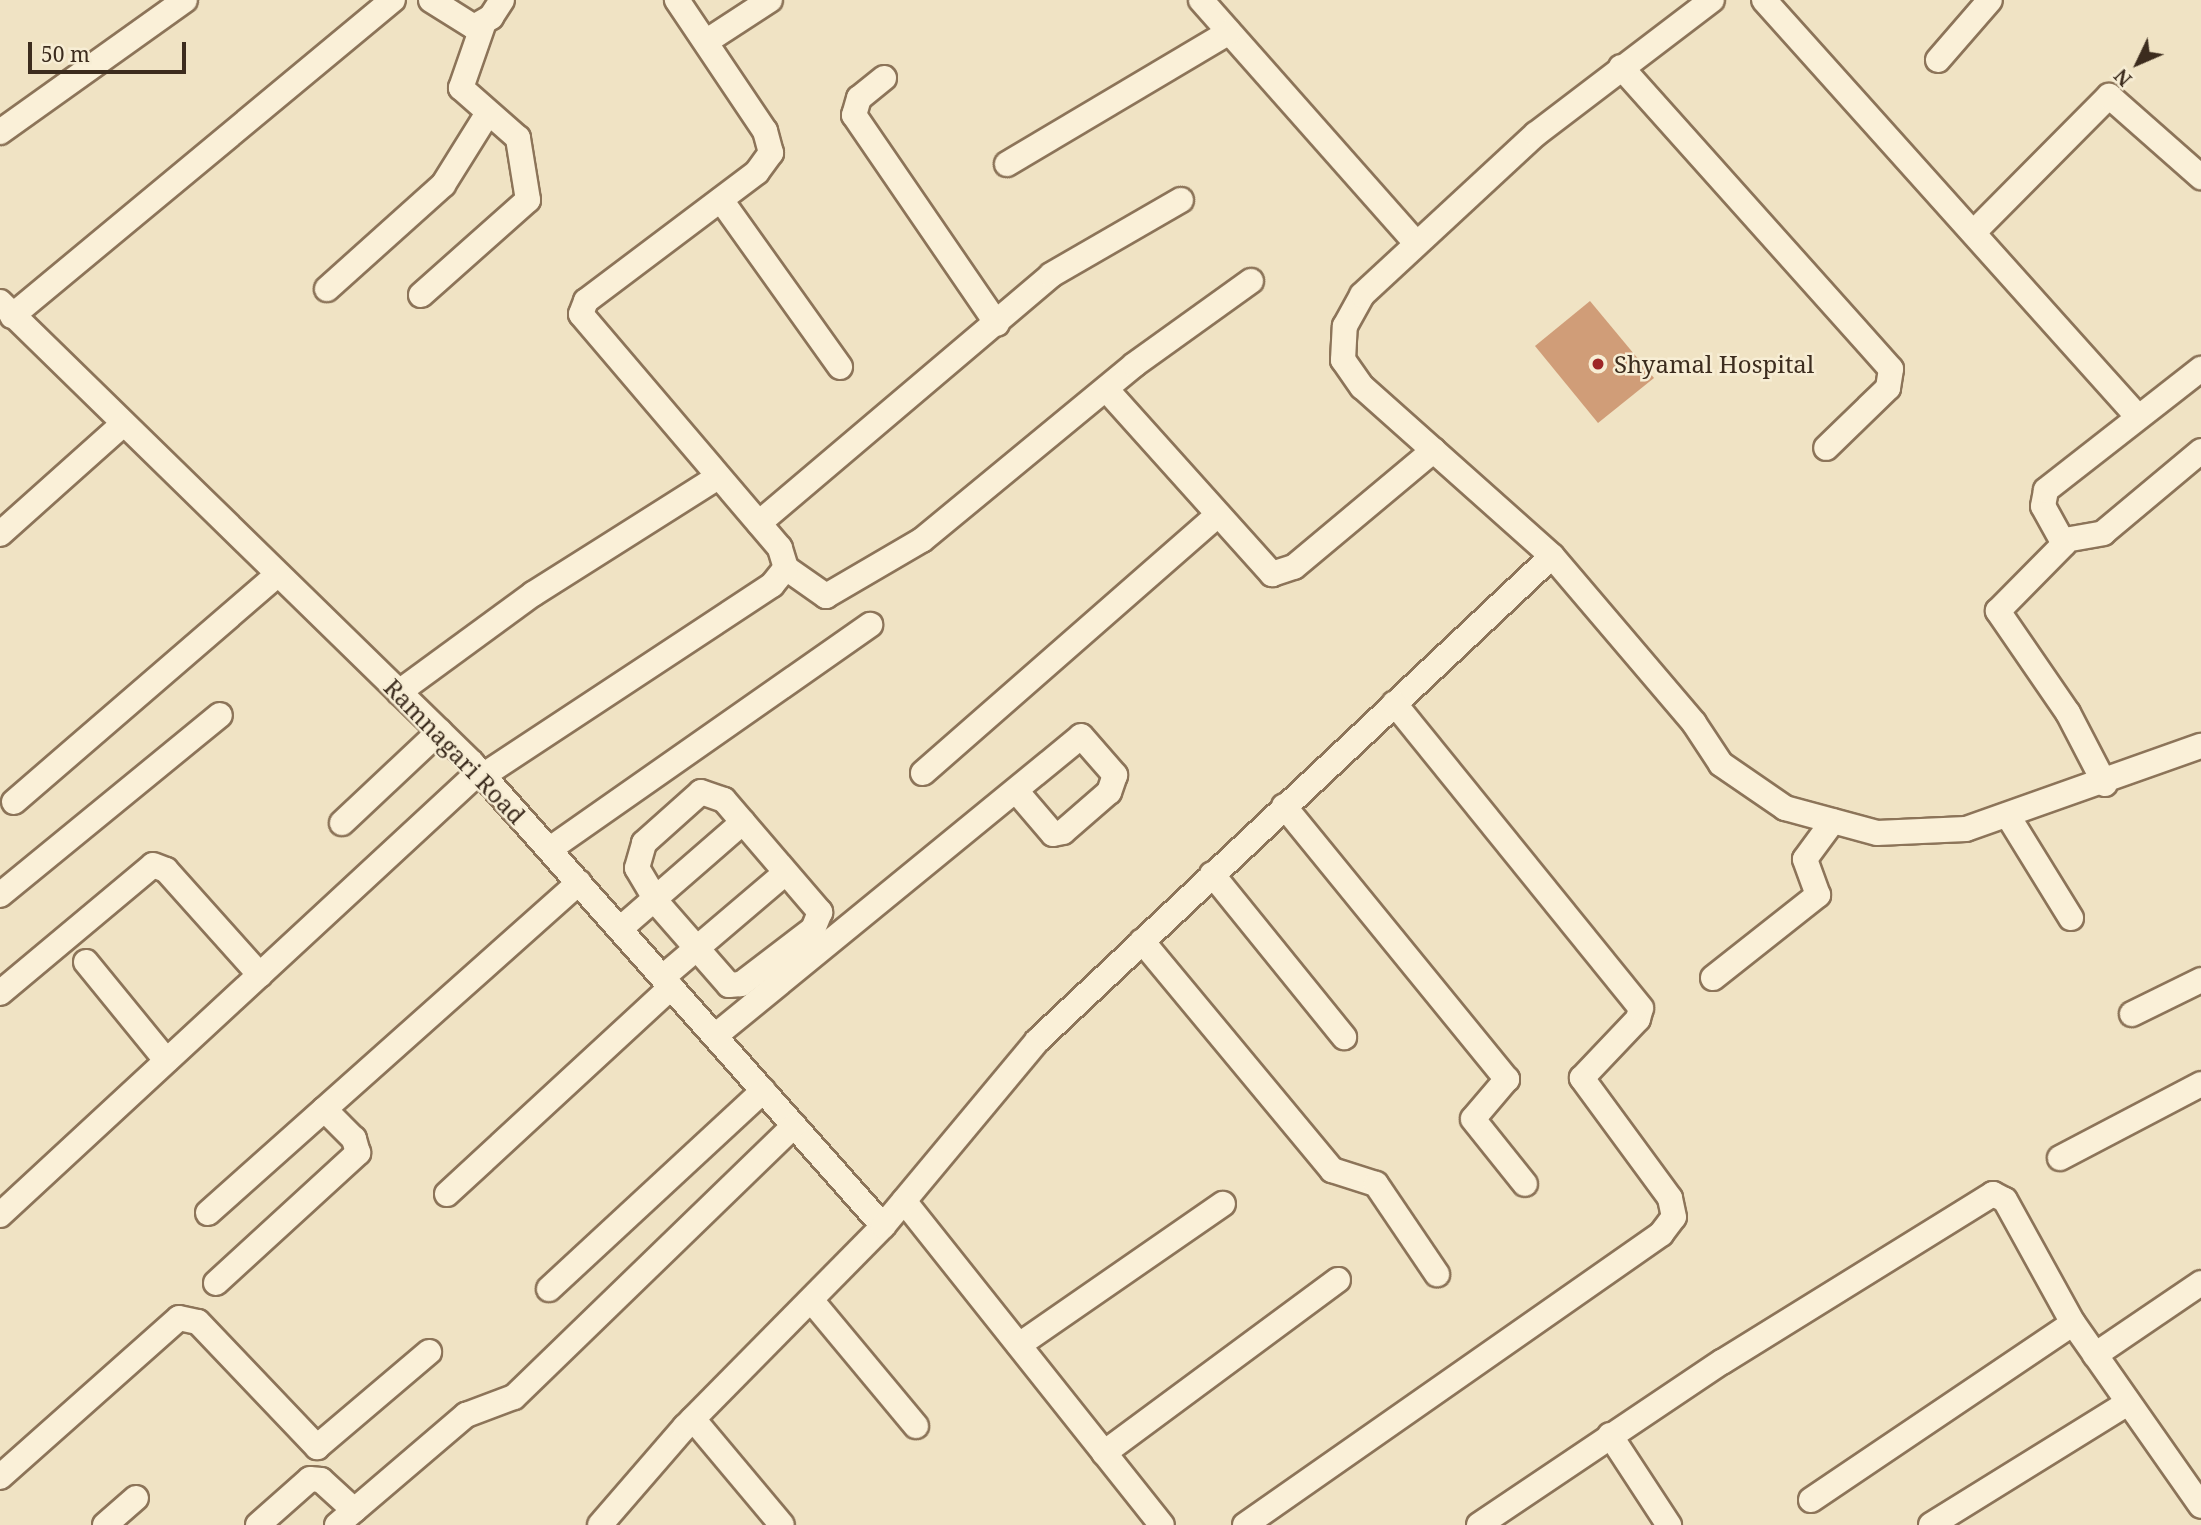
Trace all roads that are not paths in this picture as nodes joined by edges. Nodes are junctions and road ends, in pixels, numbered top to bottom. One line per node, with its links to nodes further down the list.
1 (185, 0): 18 (street)
2 (393, 0): 28 (street)
3 (431, 0): 11 (street)
4 (502, 0): 11 (street)
5 (677, 0): 13 (street)
6 (770, 0): 13 (street)
7 (1202, 0): 12 (street)
8 (1712, 0): 15 (street)
9 (1764, 0): 23 (street)
10 (1990, 0): 14 (street)
11 (483, 25): 17 (street)
12 (1229, 32): 19 (street); 24 (street)
13 (707, 41): 21 (street)
14 (1938, 60)
15 (1621, 67): 24 (street); 35 (street)
16 (884, 78): 29 (street)
17 (488, 113): 26 (street); 27 (street)
18 (0, 132)
19 (1007, 164)
20 (2201, 177): 23 (street)
21 (721, 200): 30 (street); 38 (street)
22 (1181, 200): 29 (street)
23 (1974, 232): 33 (street)
24 (1416, 243): 36 (street)
25 (1251, 281): 32 (street)
26 (327, 289)
27 (421, 295)
28 (6, 309): 34 (street, Ramnagari Road)
29 (997, 324): 40 (street)
30 (841, 367)
31 (2201, 369): 33 (street)
32 (1106, 389): 39 (street); 44 (street)
33 (2138, 417): 42 (street)
34 (122, 425): 41 (street); 45 (street, Ramnagari Road)
35 (1826, 448)
36 (1434, 450): 39 (street); 43 (street)
37 (2201, 451): 42 (street)
38 (718, 477): 40 (street); 47 (street)
39 (1218, 515): 53 (street)
40 (759, 523): 44 (street)
41 (0, 534)
42 (2065, 540): 54 (street)
43 (1552, 556): 48 (street); 59 (street)
44 (786, 568): 52 (street)
45 (277, 575): 47 (street, Ramnagari Road); 56 (street)
46 (870, 625): 62 (street)
47 (399, 692): 50 (street, Ramnagari Road)
48 (1394, 703): 57 (street); 120 (street)
49 (220, 715): 66 (street)
50 (440, 731): 52 (street, Ramnagari Road); 61 (street)
51 (2201, 746): 54 (street)
52 (482, 773): 62 (street, Ramnagari Road); 73 (street)
53 (923, 773)
54 (2105, 784): 58 (street)
55 (1018, 793): 79 (street)
56 (14, 802)
57 (1284, 806): 64 (street); 87 (street)
58 (2008, 816): 59 (street); 68 (street)
59 (1833, 821): 74 (street)
60 (743, 822): 63 (street); 67 (street); 67 (street)
61 (342, 823)
62 (550, 849): 65 (street, Ramnagari Road)
63 (785, 873): 71 (street); 71 (street)
64 (1212, 874): 70 (street); 80 (street)
65 (579, 883): 69 (street, Ramnagari Road); 84 (street)
66 (0, 895)
67 (655, 898): 69 (street); 71 (street)
68 (2071, 918)
69 (620, 929): 76 (street, Ramnagari Road)
70 (1142, 941): 89 (street); 94 (street)
71 (696, 947): 76 (street)
72 (86, 962): 81 (street)
73 (260, 975): 77 (street); 81 (street)
74 (1713, 978)
75 (2201, 980): 78 (street)
76 (667, 982): 79 (street, Ramnagari Road); 88 (street)
77 (0, 993)
78 (2132, 1014)
79 (715, 1036): 83 (street, Ramnagari Road)
80 (1344, 1037)
81 (166, 1060): 92 (street)
82 (2201, 1084): 86 (street)
83 (763, 1091): 85 (street, Ramnagari Road); 98 (street)
84 (324, 1109): 91 (street); 96 (street)
85 (794, 1126): 93 (street, Ramnagari Road); 114 (street)
86 (2060, 1158)
87 (1525, 1184)
88 (447, 1194)
89 (904, 1201): 93 (street); 101 (street)
90 (1223, 1204): 101 (street)
91 (208, 1213)
92 (0, 1215)
93 (883, 1226): 99 (street)
94 (1437, 1274)
95 (1338, 1280): 108 (street)
96 (216, 1283)
97 (2201, 1283): 103 (street)
98 (549, 1289)
99 (811, 1300): 105 (street); 106 (street)
100 (2073, 1323): 103 (street); 107 (street); 112 (street)
101 (1019, 1345): 108 (street)
102 (429, 1352): 110 (street)
103 (2095, 1354): 104 (street)
104 (2128, 1403): 109 (street); 123 (street)
105 (693, 1419): 117 (street); 118 (street)
106 (916, 1426)
107 (1610, 1435): 121 (street); 122 (street)
108 (1104, 1452): 119 (street)
109 (2192, 1476): 113 (street)
110 (0, 1477)
111 (136, 1498): 115 (street)
112 (1811, 1500)
113 (2201, 1506)
114 (346, 1518): 116 (street)
115 (105, 1525)
116 (258, 1525)
117 (600, 1525)
118 (782, 1525)
119 (1161, 1525)
120 (1245, 1525)
121 (1479, 1525)
122 (1669, 1525)
123 (1931, 1525)

